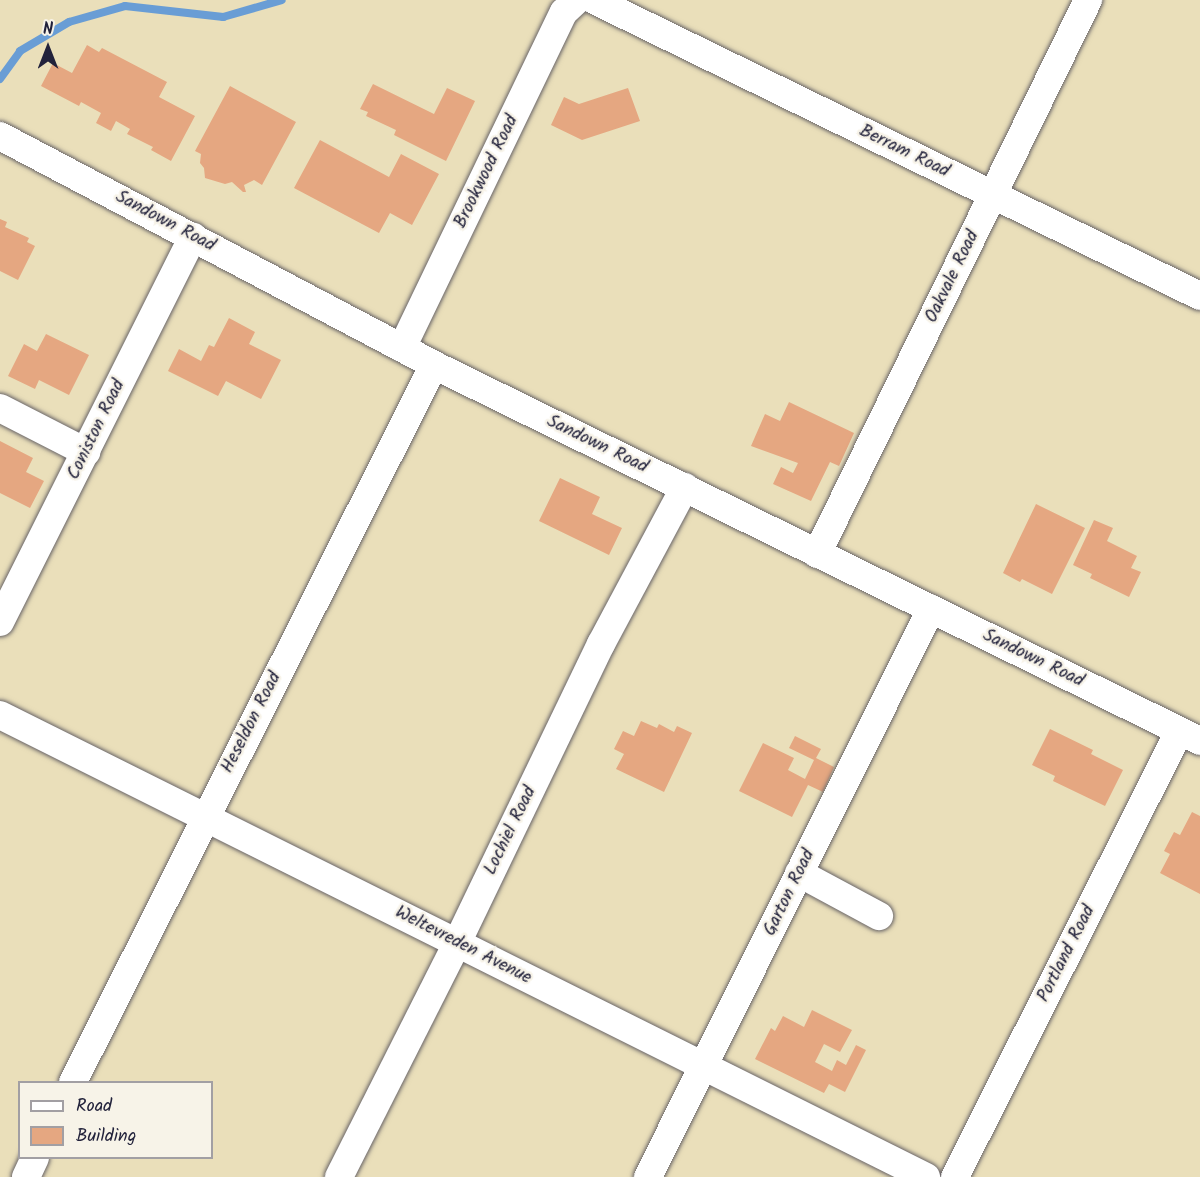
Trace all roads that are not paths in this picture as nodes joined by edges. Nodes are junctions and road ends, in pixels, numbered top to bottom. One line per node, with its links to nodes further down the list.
1 (577, 0): 8 (street, Brookwood Road)
2 (1088, 0): 5 (street, Oakvale Road)
3 (601, 3): 5 (street, Berram Road)
4 (0, 136): 6 (street, Sandown Road)
5 (993, 196): 7 (street, Berram Road); 13 (street, Oakvale Road)
6 (193, 237): 8 (street, Sandown Road); 11 (street, Coniston Road)
7 (1200, 296)
8 (402, 348): 9 (street, Sandown Road)
9 (434, 365): 12 (street, Sandown Road); 18 (street, Heseldon Road)
10 (0, 408): 11 (street)
11 (86, 452): 15 (street, Coniston Road)
12 (685, 487): 13 (street, Sandown Road); 21 (street, Lochiel Road)
13 (817, 554): 14 (street, Sandown Road)
14 (931, 609): 17 (street, Sandown Road); 19 (street, Garton Road)
15 (0, 622)
16 (0, 715): 18 (street, Weltevreden Avenue)
17 (1190, 736): 29 (street, Portland Road)
18 (205, 817): 21 (street, Weltevreden Avenue); 23 (street, Heseldon Road)
19 (799, 873): 20 (street); 22 (street, Garton Road)
20 (879, 916)
21 (457, 943): 22 (street, Weltevreden Avenue); 26 (street, Lochiel Road)
22 (704, 1066): 27 (street, Garton Road); 28 (street, Weltevreden Avenue)
23 (74, 1081)
24 (35, 1159): 25 (street)
25 (26, 1177)
26 (339, 1177)
27 (648, 1177)
28 (926, 1177)
29 (955, 1177)

